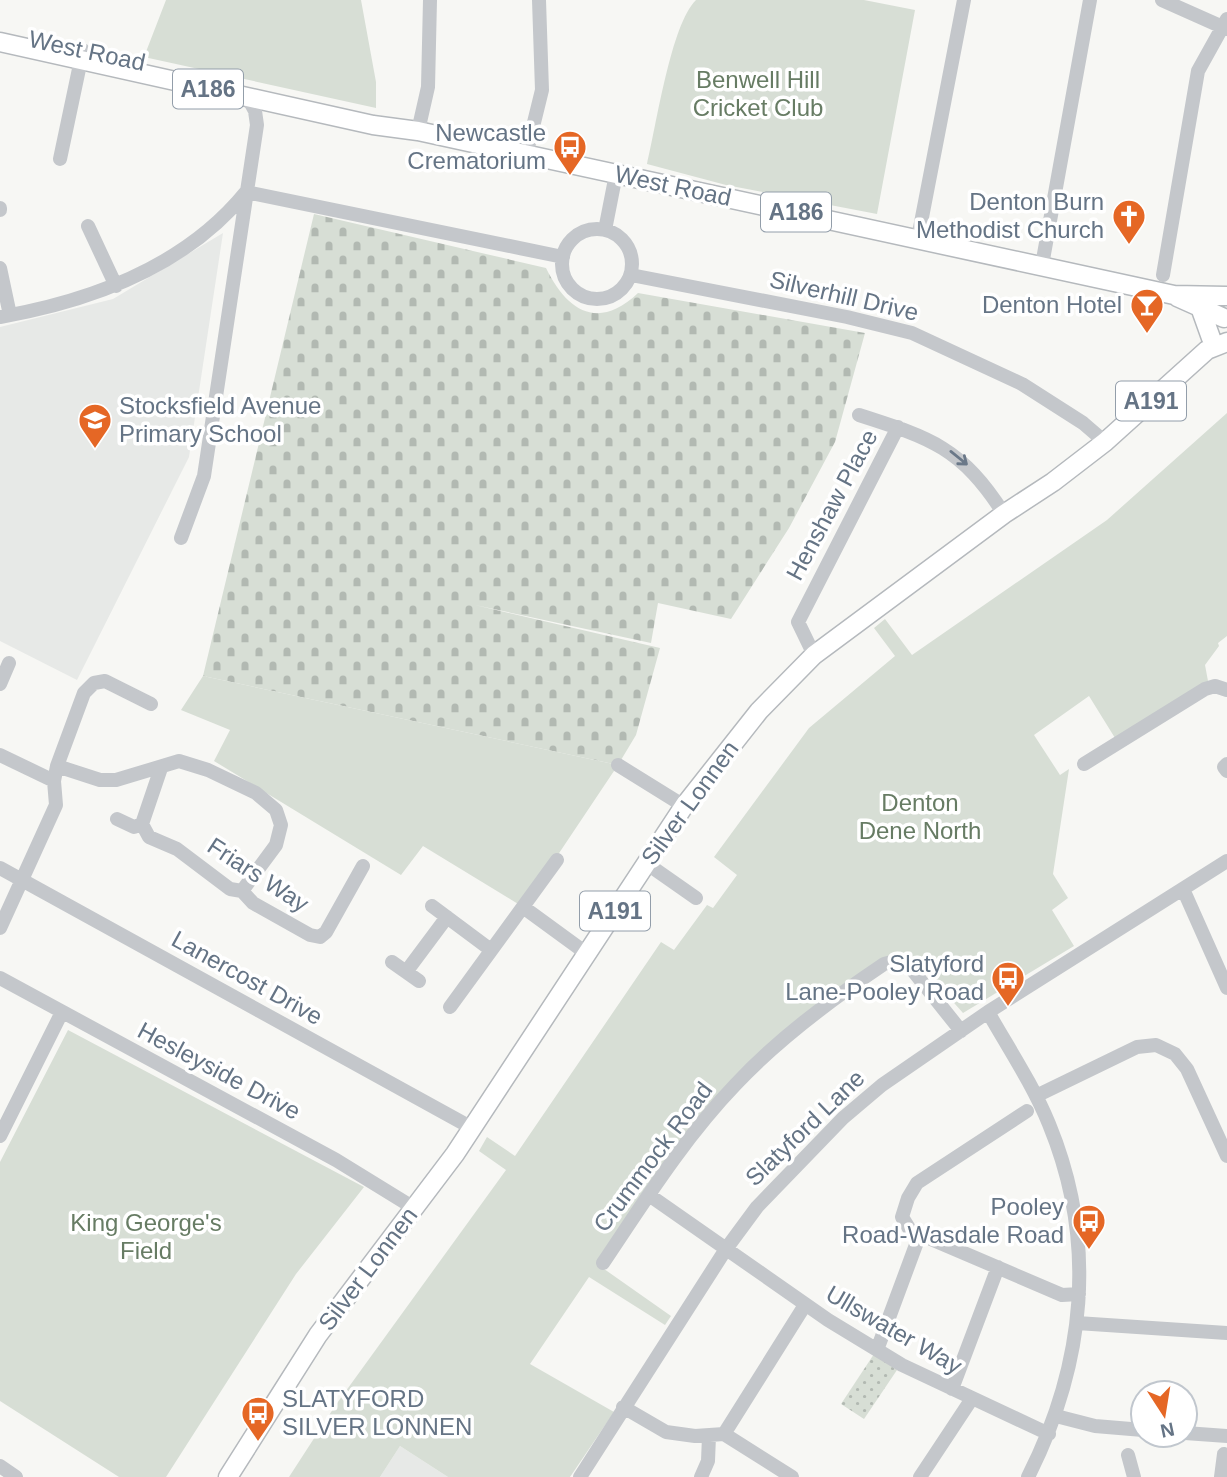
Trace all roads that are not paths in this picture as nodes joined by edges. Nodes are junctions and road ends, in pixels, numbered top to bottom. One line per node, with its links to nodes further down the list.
1 (430, 0): 13 (street)
2 (540, 0): 14 (street)
3 (964, 0): 20 (street)
4 (1090, 0): 22 (street)
5 (1162, 0): 6 (street)
6 (1225, 24): 25 (street)
7 (0, 33): 9 (main road, West Road / A186)
8 (0, 43): 9 (main road, West Road / A186)
9 (82, 56): 10 (main road, West Road / A186); 13 (main road, West Road / A186); 15 (street)
10 (248, 98): 11 (main road, West Road / A186); 12 (street)
11 (280, 105): 12 (street); 13 (main road, West Road / A186)
12 (257, 125): 17 (street)
13 (418, 131): 14 (main road, West Road / A186)
14 (526, 155): 16 (main road, West Road / A186)
15 (60, 159)
16 (616, 174): 19 (street); 20 (main road, West Road / A186)
17 (246, 192): 21 (street); 26 (street); 37 (street)
18 (88, 226): 26 (street)
19 (605, 230): 21 (street); 24 (street)
20 (918, 238): 22 (main road, West Road / A186)
21 (563, 257): 24 (street)
22 (1042, 265): 29 (main road, West Road / A186)
23 (0, 268): 30 (street)
24 (631, 275): 35 (street, Silverhill Drive)
25 (1163, 275)
26 (116, 286): 30 (street)
27 (1227, 289): 29 (main road)
28 (1227, 296): 29 (main road, West Road / A186)
29 (1201, 303): 31 (main road, West Road / A186); 32 (main road)
30 (5, 316)
31 (1226, 318): 32 (main road, Silver Lonnen / A191)
32 (1219, 344): 35 (main road, Silver Lonnen / A191)
33 (859, 415): 34 (street)
34 (898, 427): 36 (street, Henshaw Place, one-way to 36); 38 (street, Henshaw Place)
35 (1105, 442): 36 (main road, Silver Lonnen / A191)
36 (1004, 514): 38 (main road, Silver Lonnen / A191)
37 (181, 538)
38 (814, 655): 51 (main road, Silver Lonnen / A191)
39 (9, 663): 40 (street)
40 (0, 684)
41 (1227, 691): 44 (street)
42 (151, 704): 47 (street)
43 (0, 755): 50 (street)
44 (1084, 764)
45 (1227, 764): 49 (street)
46 (618, 765): 51 (street)
47 (57, 766): 48 (street); 50 (street)
48 (161, 768): 53 (street); 61 (street)
49 (1227, 771)
50 (54, 781): 59 (street)
51 (684, 806): 56 (main road, Silver Lonnen / A191)
52 (117, 819): 53 (street, Friars Way)
53 (142, 824): 61 (street, Friars Way)
54 (558, 860): 64 (street)
55 (1227, 861): 60 (street, Slatyford Lane)
56 (646, 863): 62 (street); 68 (main road, Silver Lonnen / A191)
57 (363, 866): 61 (street, Friars Way)
58 (0, 868): 59 (street, Lanercost Drive)
59 (23, 880): 66 (street); 80 (street, Lanercost Drive)
60 (1183, 890): 73 (street); 76 (street, Slatyford Lane)
61 (243, 891)
62 (696, 898)
63 (432, 906): 65 (street)
64 (523, 907): 67 (street); 68 (street)
65 (447, 917): 67 (street); 70 (street)
66 (0, 928)
67 (491, 950): 74 (street)
68 (586, 953): 80 (main road, Silver Lonnen / A191)
69 (392, 962): 70 (street)
70 (406, 972): 72 (street)
71 (0, 978): 75 (street, Hesleyside Drive)
72 (419, 981)
73 (1227, 988)
74 (450, 1007)
75 (62, 1012): 81 (street); 84 (street, Hesleyside Drive)
76 (988, 1012): 77 (street, Slatyford Lane); 78 (street)
77 (961, 1031): 83 (street, Crummock Road); 86 (street, Slatyford Lane)
78 (1036, 1096): 82 (street); 89 (street)
79 (1027, 1111): 85 (street)
80 (472, 1128): 84 (main road, Silver Lonnen / A191)
81 (0, 1136)
82 (1227, 1156)
83 (649, 1195): 86 (street, Ullswater Way); 87 (street, Crummock Road)
84 (414, 1209): 107 (main road, Silver Lonnen / A191)
85 (920, 1234): 88 (street); 93 (street)
86 (726, 1249): 90 (street, Ullswater Way); 96 (street, Slatyford Lane)
87 (603, 1264)
88 (999, 1267): 89 (street); 94 (street)
89 (1079, 1294): 91 (street)
90 (805, 1305): 93 (street, Ullswater Way); 101 (street)
91 (1077, 1323): 92 (street); 97 (street)
92 (1227, 1333)
93 (877, 1350): 94 (street, Ullswater Way)
94 (952, 1389): 95 (street, Ullswater Way)
95 (971, 1400): 99 (street, Ullswater Way); 111 (street)
96 (623, 1407): 101 (street); 108 (street, Slatyford Lane)
97 (1056, 1416): 98 (street); 99 (street)
98 (1129, 1429)
99 (1049, 1434): 112 (street)
100 (1199, 1434): 102 (street)
101 (717, 1435): 109 (street); 110 (street)
102 (1227, 1436)
103 (1224, 1454): 114 (street)
104 (1128, 1455): 113 (street)
105 (0, 1466): 106 (street)
106 (16, 1477)
107 (228, 1477)
108 (580, 1477)
109 (701, 1477)
110 (792, 1477)
111 (920, 1477)
112 (1028, 1477)
113 (1134, 1477)
114 (1222, 1477)

